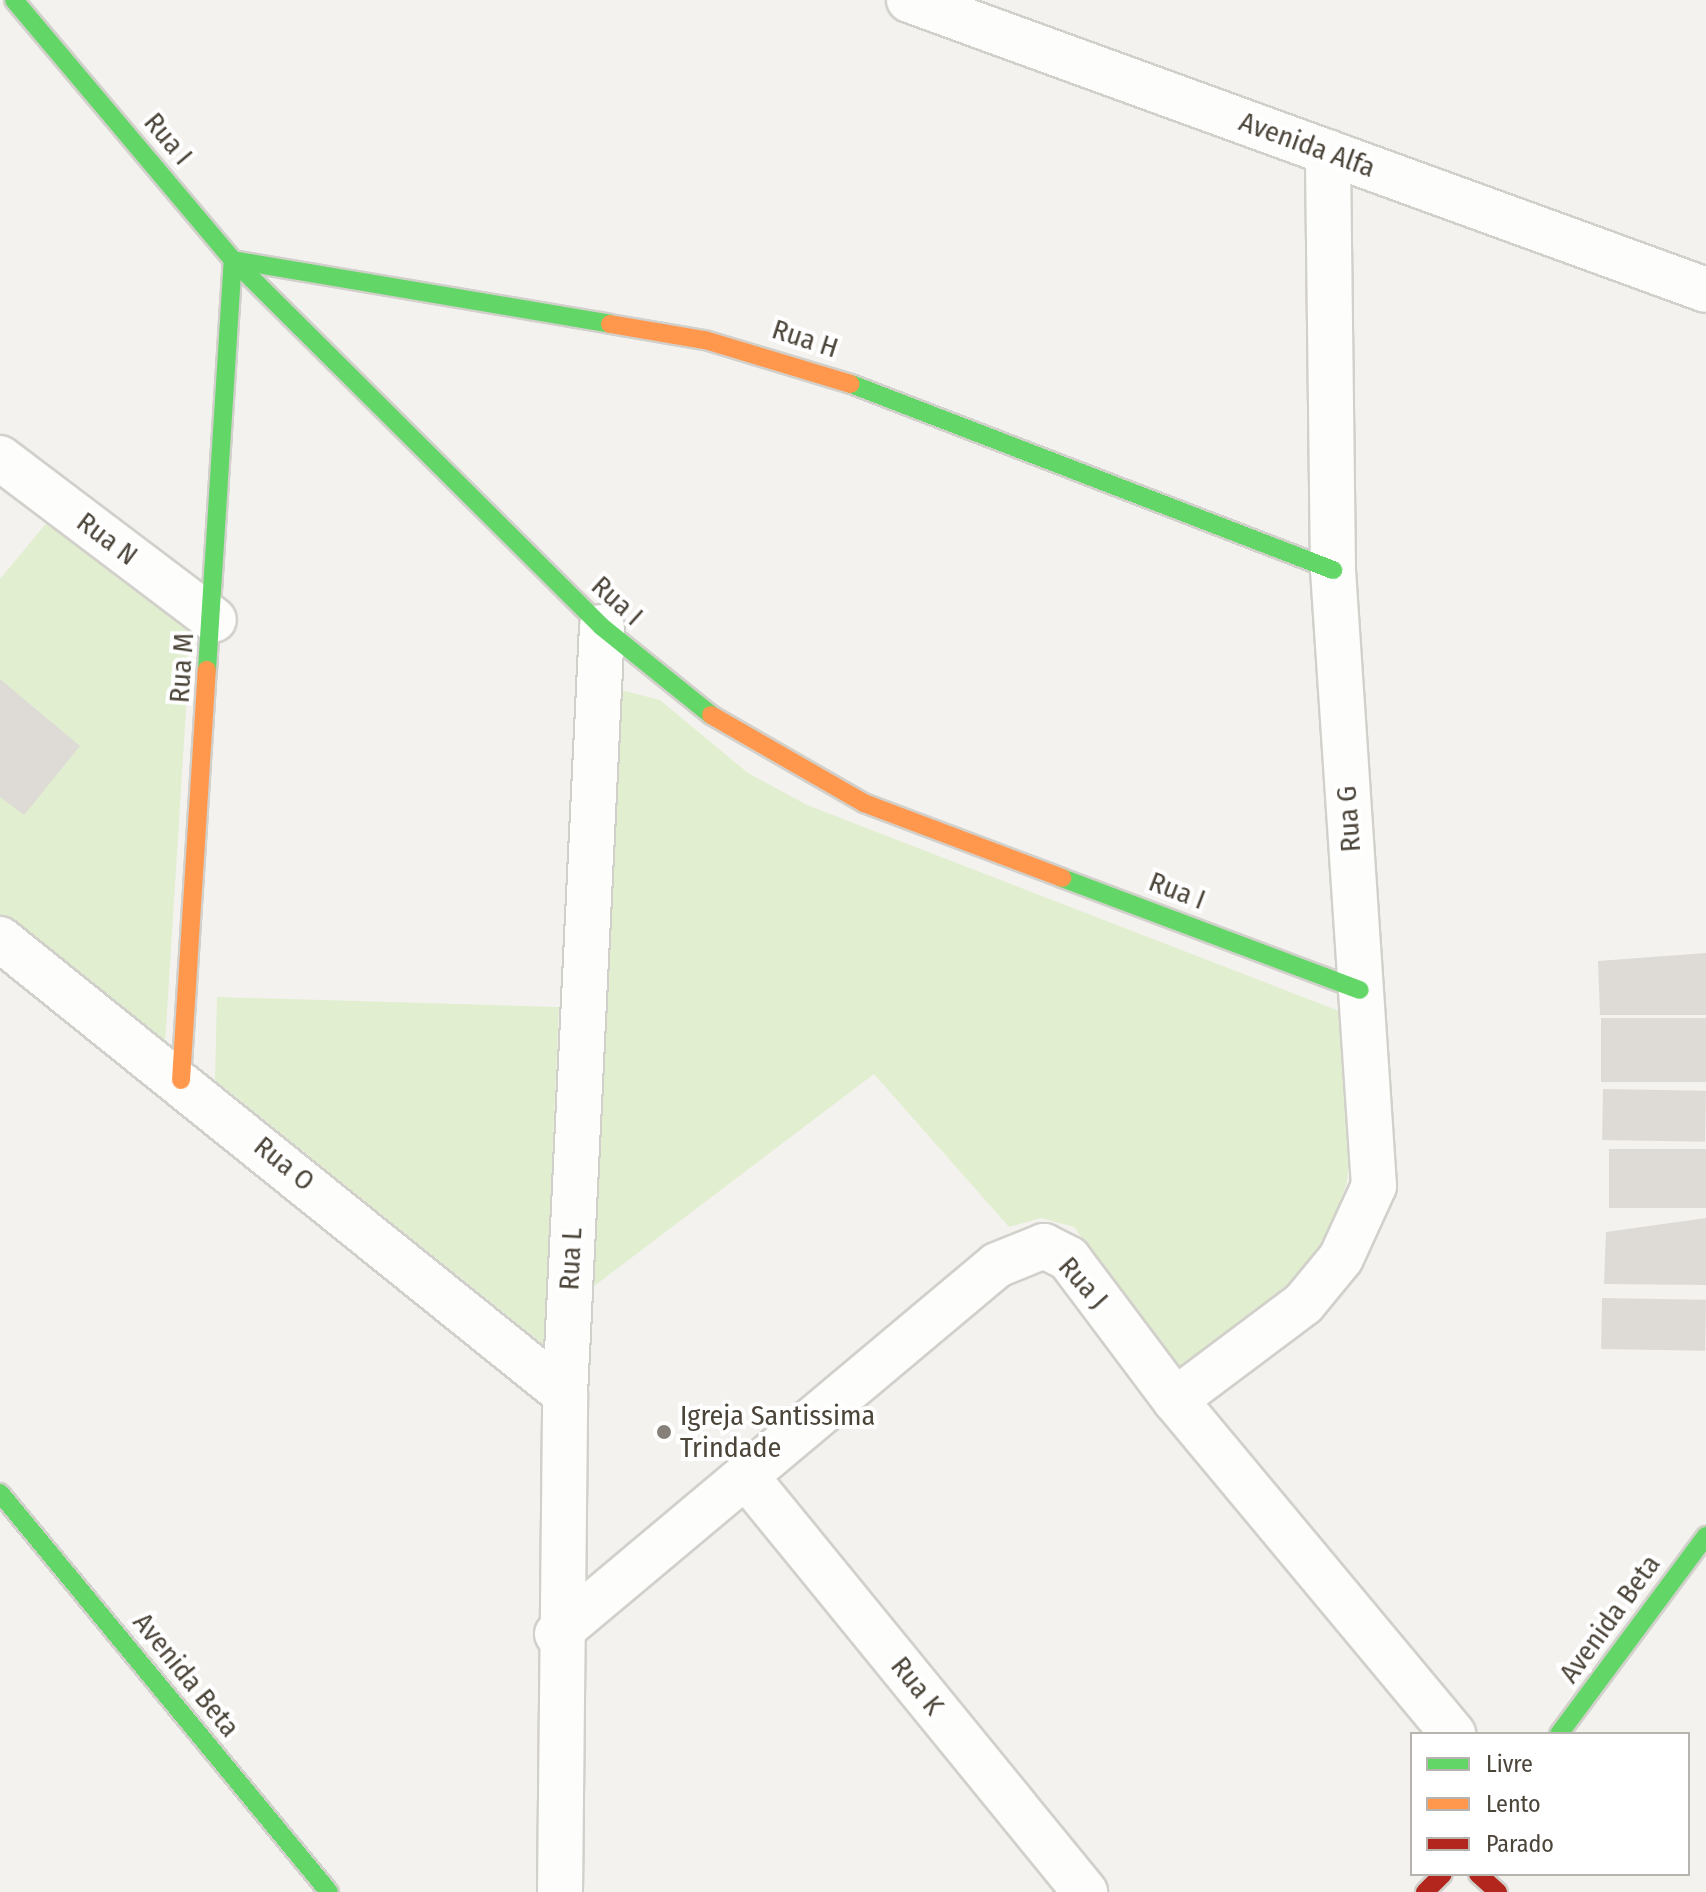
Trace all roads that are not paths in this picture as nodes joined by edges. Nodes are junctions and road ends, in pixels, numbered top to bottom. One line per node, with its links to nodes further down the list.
1 (14, 0): 4 (street, Rua I)
2 (909, 0): 3 (street, Avenida Alfa)
3 (1328, 152): 5 (street, Avenida Alfa); 7 (street, Rua G)
4 (233, 260): 7 (street, Rua H); 8 (street, Rua M); 9 (street, Rua I)
5 (1706, 290)
6 (0, 458): 8 (street, Rua N)
7 (1333, 570): 11 (street, Rua G)
8 (214, 620): 12 (street, Rua M)
9 (602, 627): 11 (street, Rua I); 13 (street, Rua L)
10 (0, 939): 12 (street, Rua O)
11 (1360, 990): 14 (street, Rua G)
12 (181, 1080): 13 (street, Rua O)
13 (565, 1394): 18 (street, Rua L)
14 (1175, 1400): 15 (street, Rua J); 19 (street, Rua J)
15 (749, 1480): 18 (street, Rua J); 25 (street, Rua K)
16 (0, 1493): 23 (street, Avenida Beta)
17 (1706, 1536): 20 (street, Avenida Beta)
18 (557, 1634): 24 (street, Rua L)
19 (1451, 1732)
20 (1560, 1732)
21 (1441, 1876): 26 (street)
22 (1480, 1876): 27 (street)
23 (329, 1892)
24 (560, 1892)
25 (1085, 1892)
26 (1425, 1892)
27 (1498, 1892)

